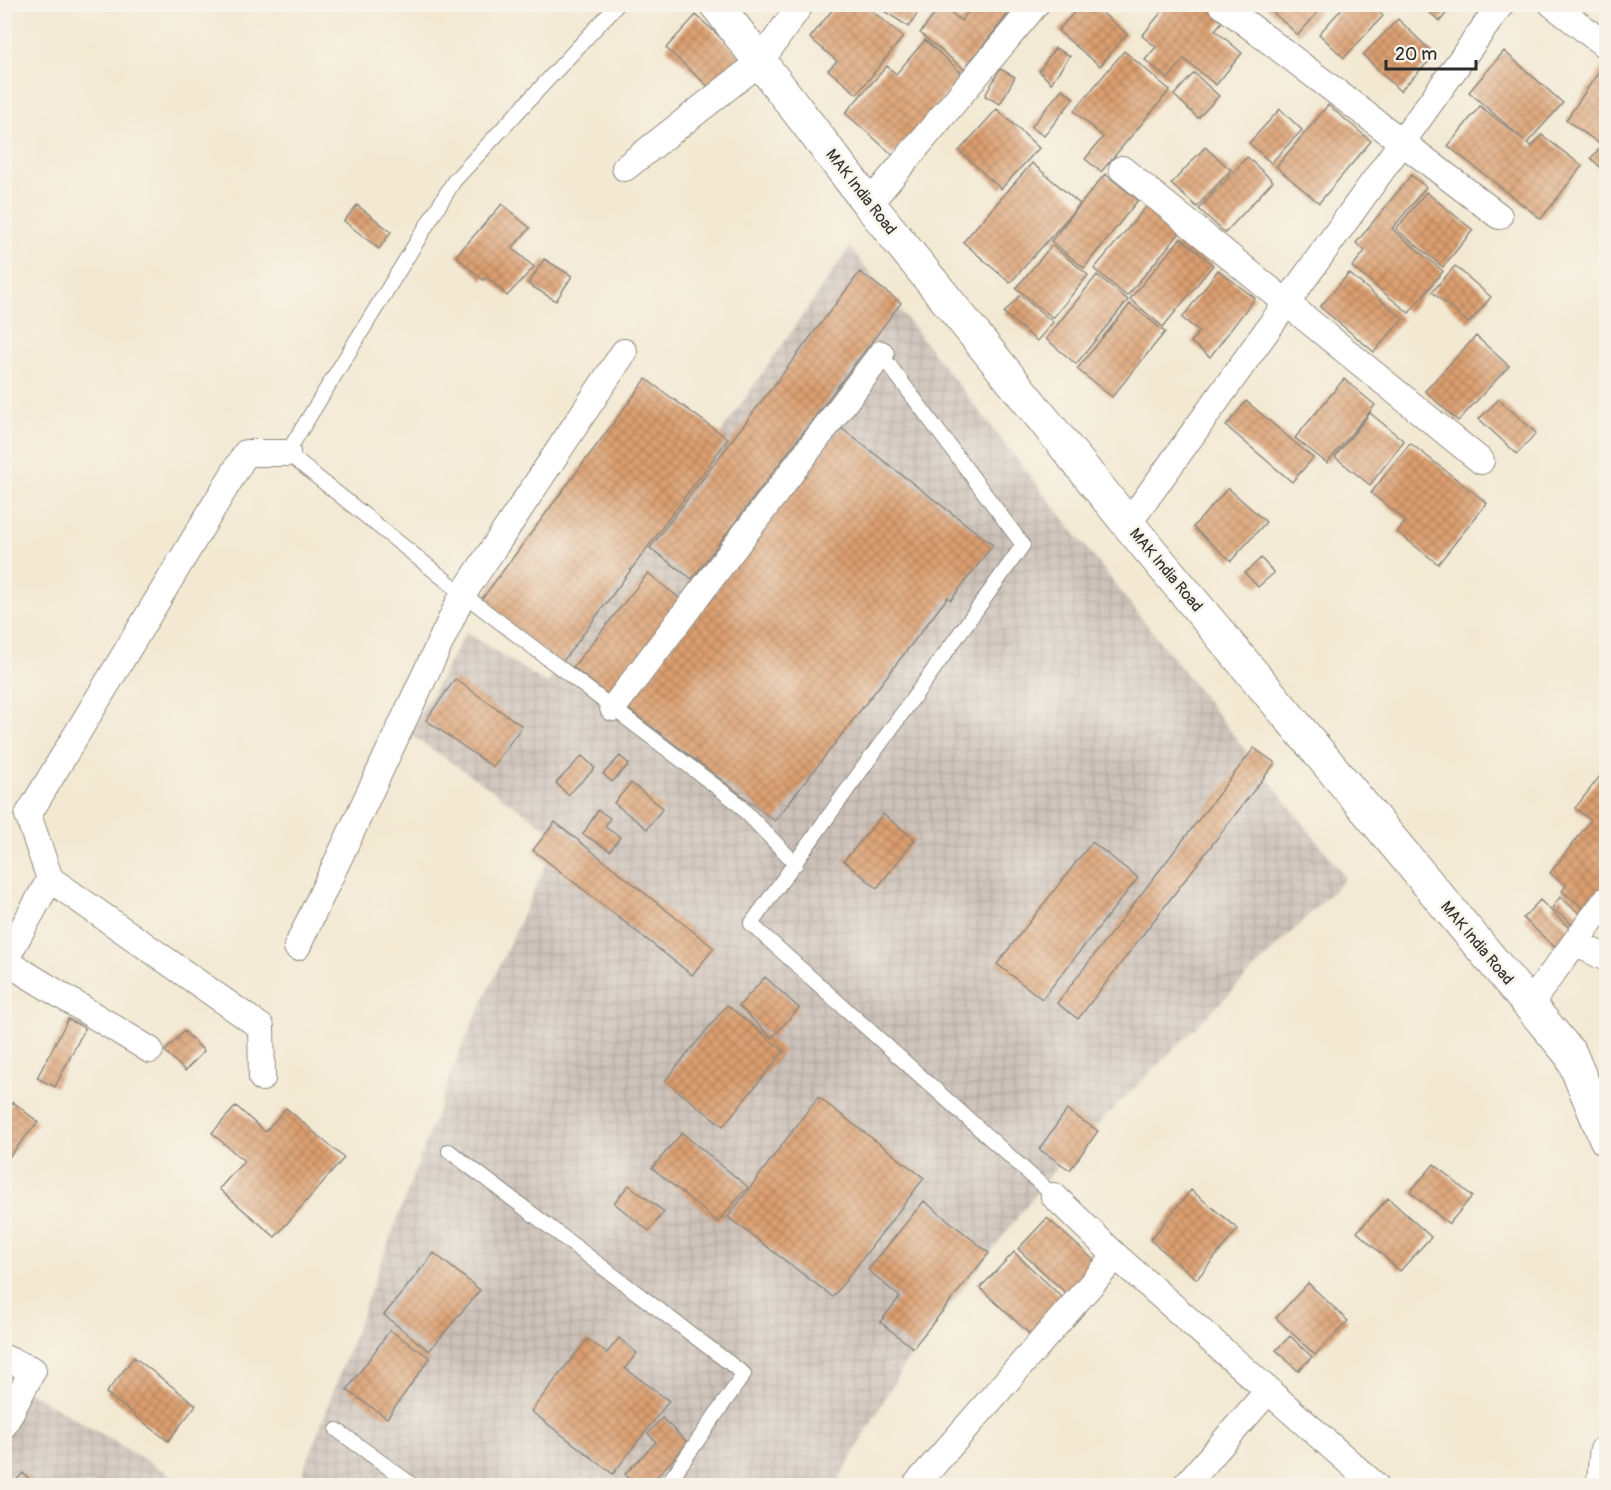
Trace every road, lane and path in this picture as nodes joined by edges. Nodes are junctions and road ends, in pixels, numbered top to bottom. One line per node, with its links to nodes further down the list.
1 (618, 4): 18 (lane)
2 (716, 4): 9 (street, MAK India Road)
3 (801, 4): 9 (street)
4 (1036, 4): 13 (street)
5 (1221, 4): 10 (street)
6 (1502, 4): 10 (street)
7 (1552, 4): 8 (street)
8 (1606, 46)
9 (760, 62): 11 (street); 13 (street, MAK India Road)
10 (1402, 144): 14 (street); 15 (street)
11 (625, 168)
12 (1122, 169): 15 (street)
13 (869, 204): 20 (street, MAK India Road)
14 (1499, 216)
15 (1287, 304): 19 (street); 20 (street)
16 (624, 352): 21 (street)
17 (881, 354): 22 (street); 23 (lane)
18 (287, 453): 21 (lane); 24 (street)
19 (1481, 461)
20 (1128, 524): 30 (street, MAK India Road)
21 (463, 594): 22 (lane); 27 (street)
22 (613, 708): 23 (lane)
23 (796, 864): 35 (lane)
24 (50, 879): 29 (street); 32 (street)
25 (1606, 900): 26 (street)
26 (1575, 943): 28 (street); 30 (street)
27 (297, 947)
28 (1606, 958)
29 (5, 961): 31 (street)
30 (1529, 1005): 33 (street, MAK India Road)
31 (150, 1050)
32 (262, 1078)
33 (1606, 1139)
34 (449, 1151): 43 (lane)
35 (1054, 1196): 36 (street)
36 (1116, 1256): 38 (street); 44 (street)
37 (4, 1358): 39 (street)
38 (1269, 1390): 45 (street); 46 (street)
39 (4, 1425)
40 (337, 1430): 42 (lane)
41 (1606, 1452): 47 (street)
42 (414, 1485)
43 (666, 1485)
44 (915, 1485)
45 (1185, 1485)
46 (1376, 1485)
47 (1603, 1485)

